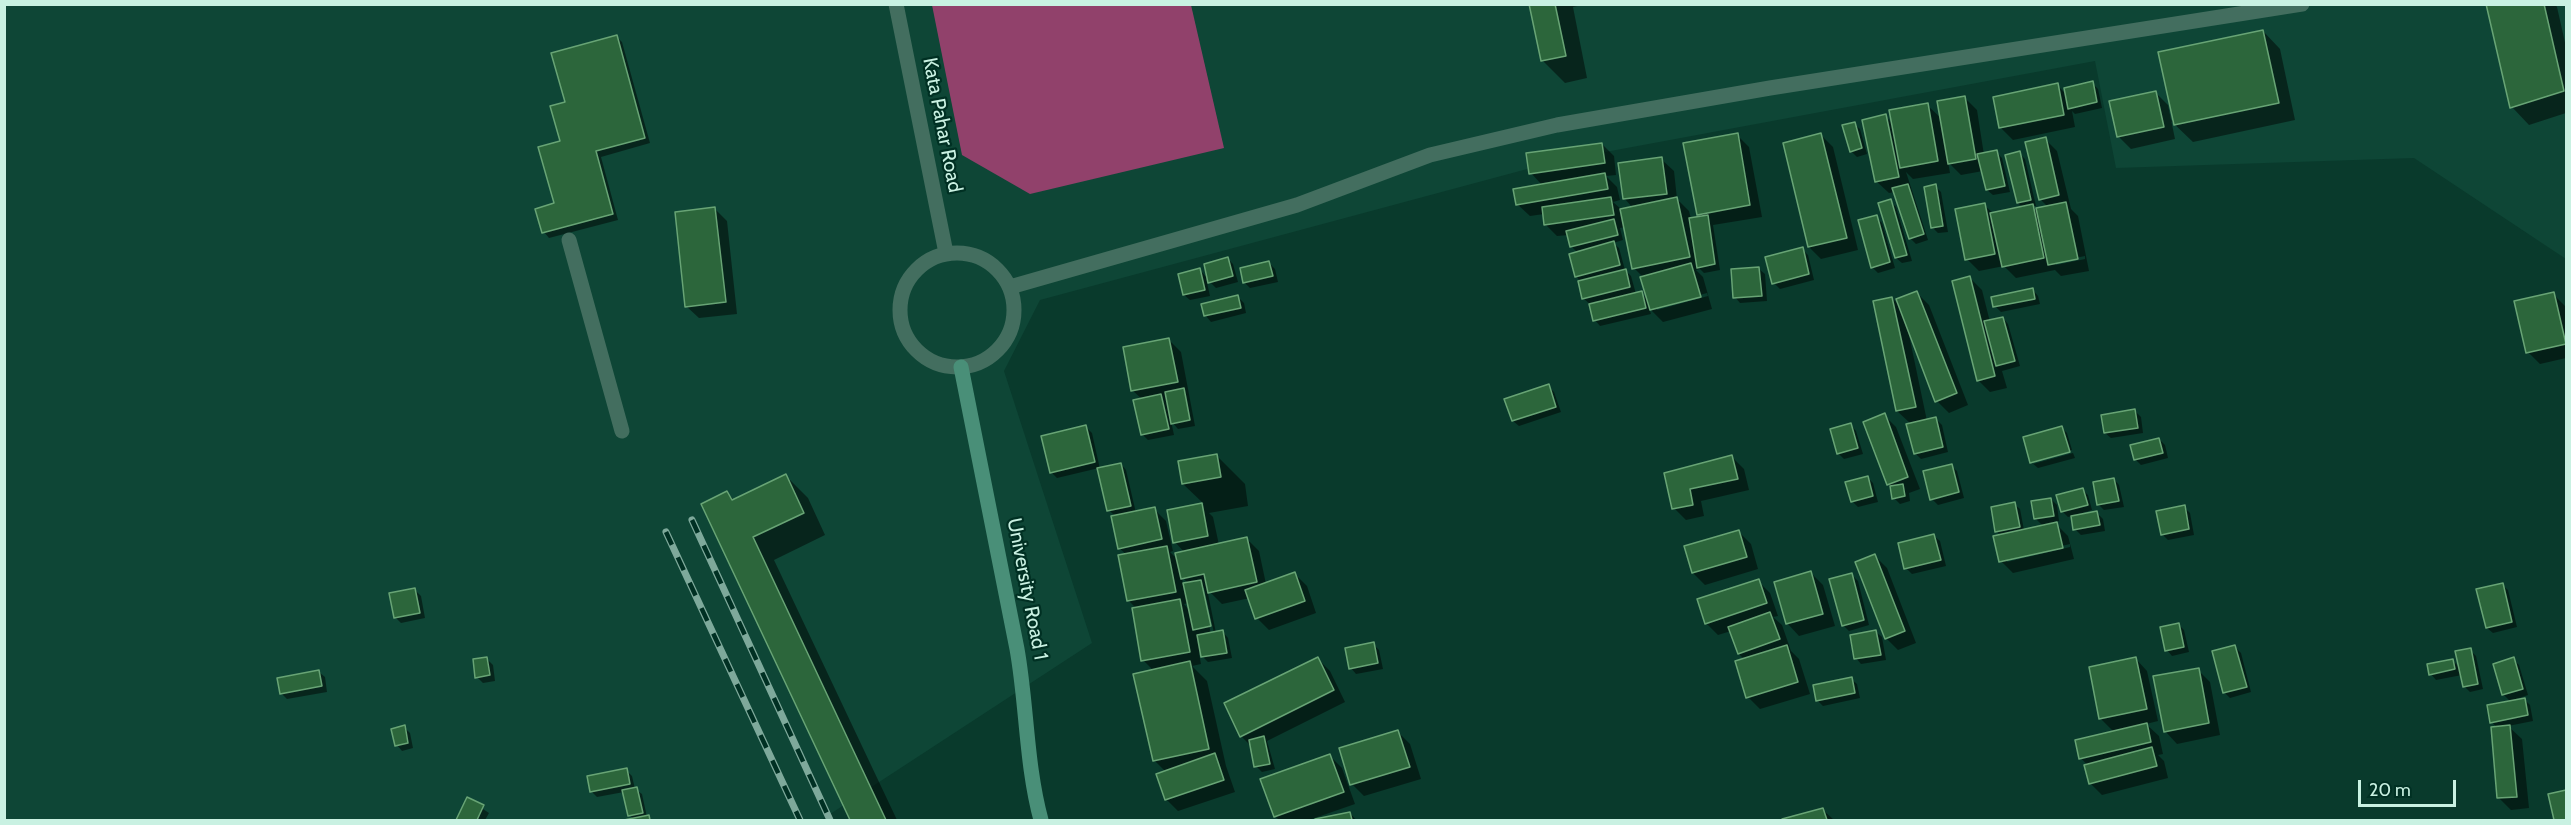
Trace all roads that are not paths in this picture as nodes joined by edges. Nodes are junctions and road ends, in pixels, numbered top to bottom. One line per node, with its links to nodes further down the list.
1 (896, 4): 3 (street, Kata Pahar Road); 5 (street, Kata Pahar Road)
2 (2302, 4): 6 (street)
3 (931, 186)
4 (569, 240): 8 (street)
5 (946, 253): 6 (street); 7 (street)
6 (1010, 287): 7 (street)
7 (961, 367): 9 (main road, University Road 1)
8 (622, 431)
9 (1041, 820)

